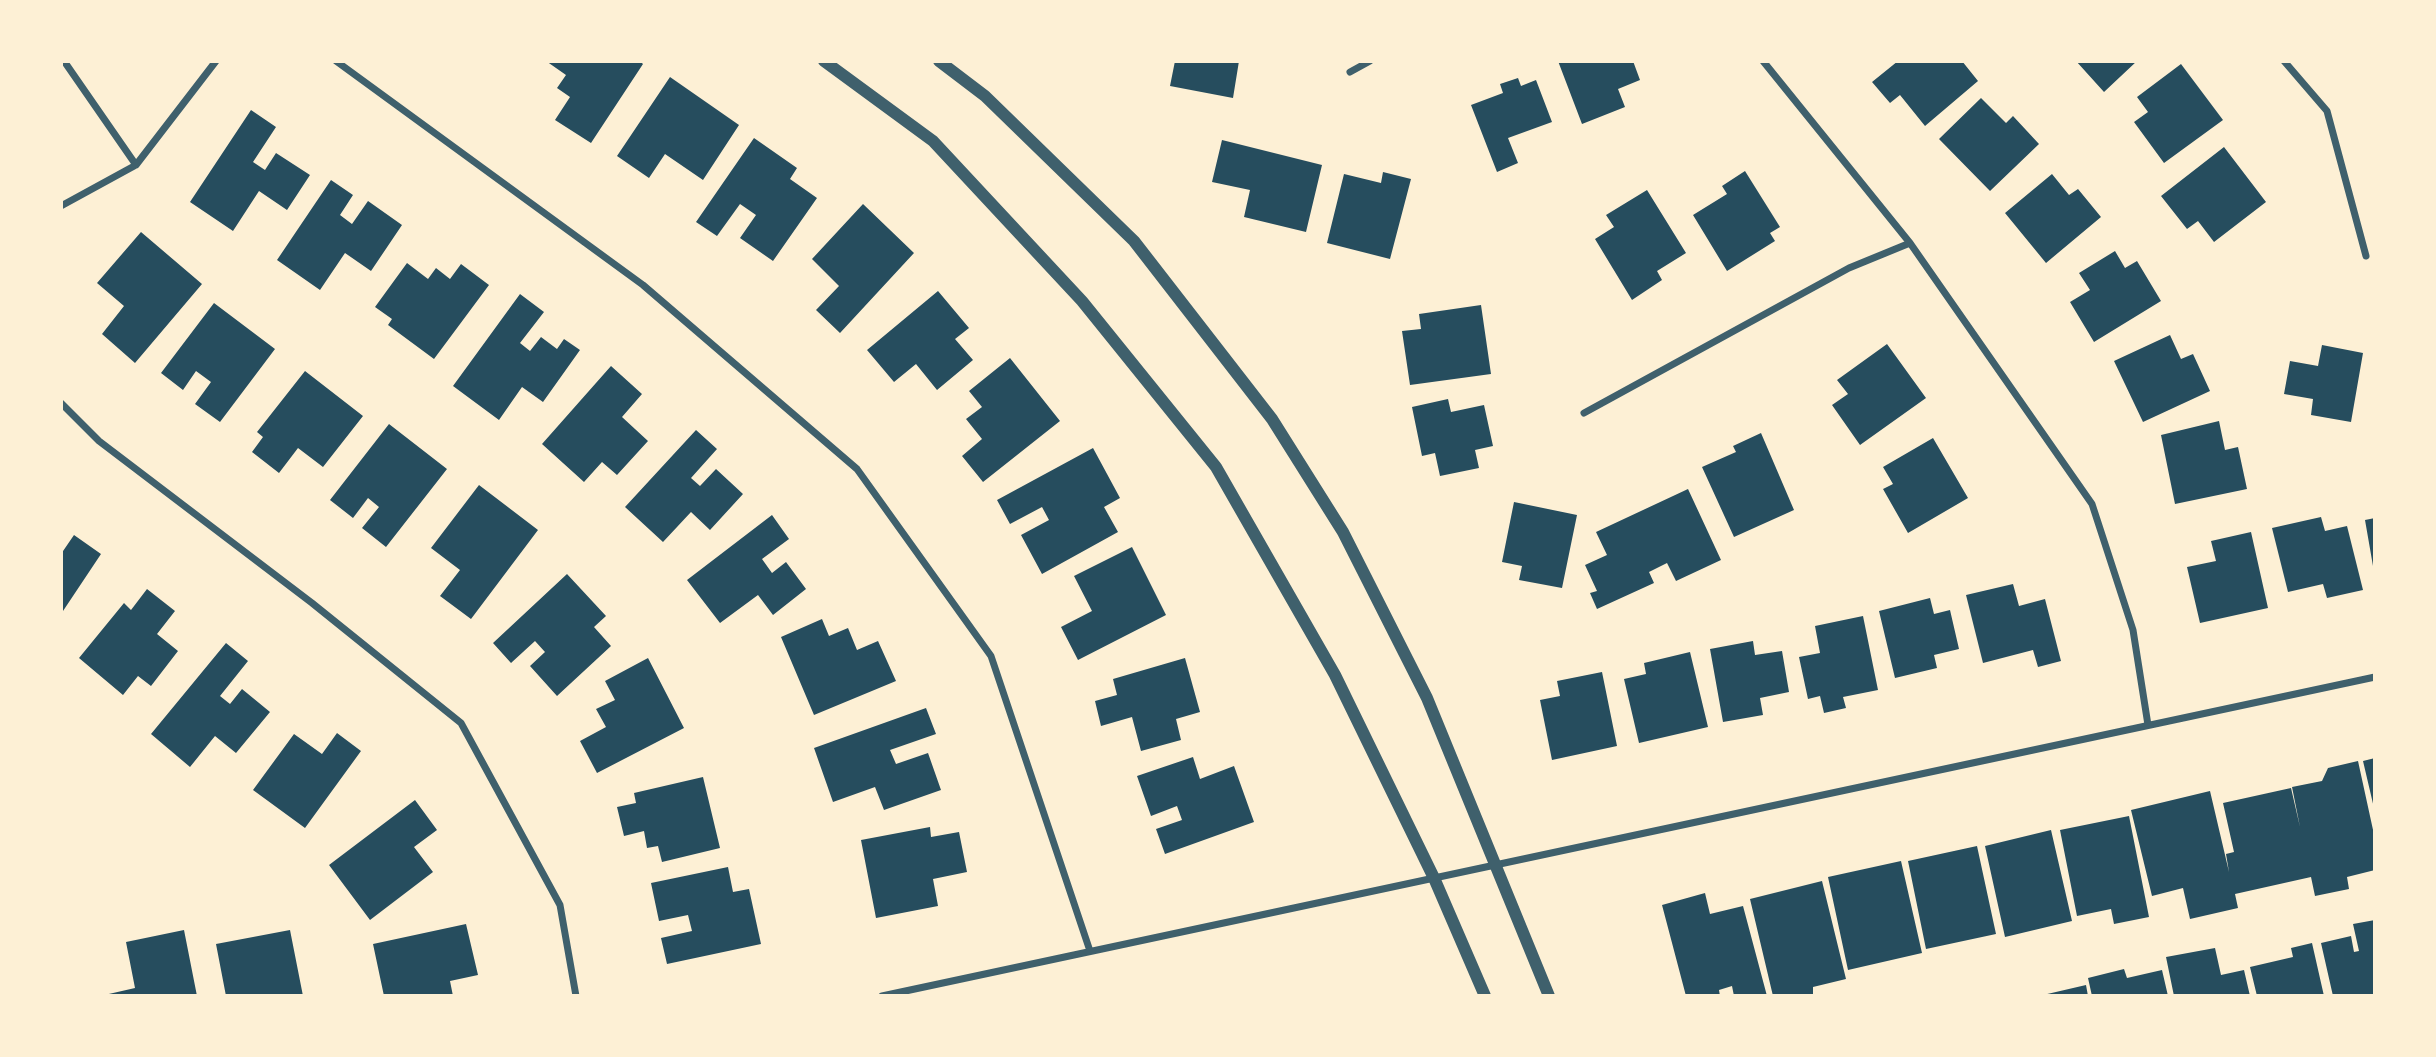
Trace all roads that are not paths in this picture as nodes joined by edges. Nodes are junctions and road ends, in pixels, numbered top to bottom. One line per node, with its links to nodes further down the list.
1 (64, 61): 10 (street)
2 (216, 61): 10 (street)
3 (336, 61): 20 (street)
4 (824, 61): 19 (street)
5 (939, 61): 18 (street)
6 (1370, 61): 9 (street)
7 (1763, 61): 12 (street)
8 (2284, 61): 13 (street)
9 (1350, 72)
10 (136, 165): 11 (street)
11 (61, 206)
12 (1910, 243): 15 (street); 17 (street)
13 (2366, 256)
14 (61, 403): 21 (street)
15 (1584, 414)
16 (2375, 677): 17 (street)
17 (2148, 725): 18 (street)
18 (1495, 865): 19 (street); 24 (street)
19 (1434, 878): 20 (street); 23 (street)
20 (1090, 951): 22 (street)
21 (576, 996)
22 (882, 996)
23 (1485, 996)
24 (1549, 996)

